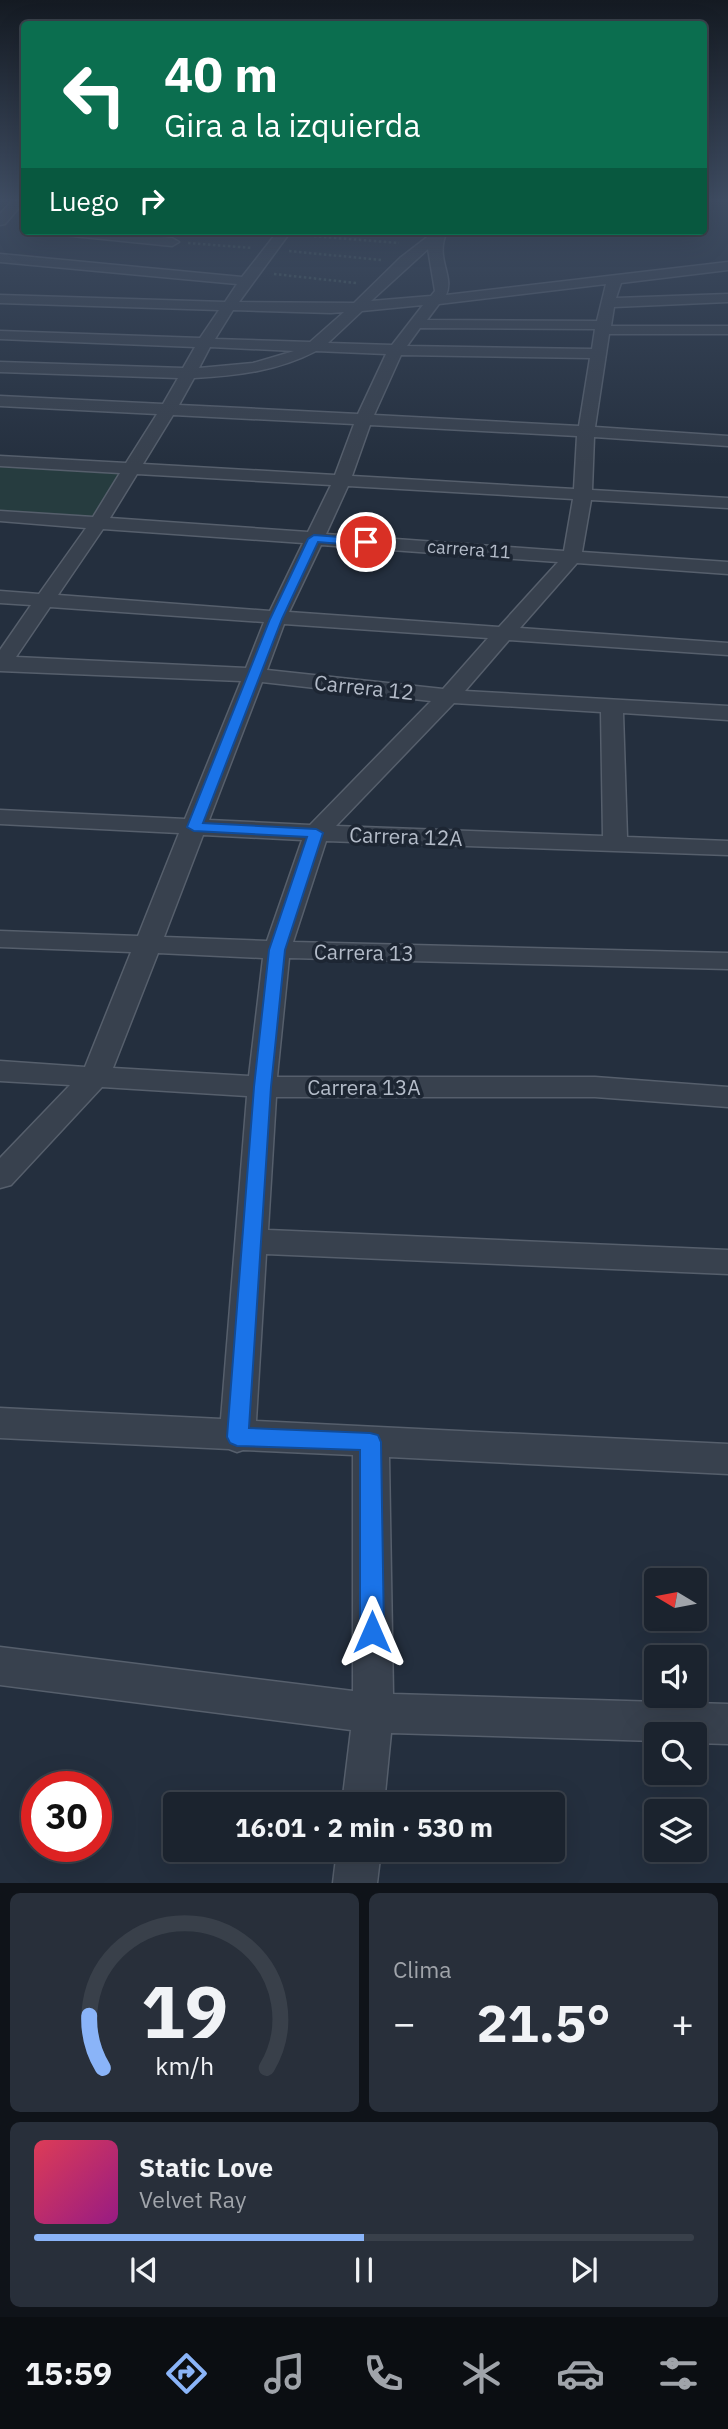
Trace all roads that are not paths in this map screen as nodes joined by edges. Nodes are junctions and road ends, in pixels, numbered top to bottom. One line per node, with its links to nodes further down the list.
1 (102, 289): 9 (street)
2 (131, 289): 12 (street)
3 (241, 289): 12 (street)
4 (375, 289): 13 (street)
5 (440, 289): 10 (street)
6 (528, 289): 10 (street)
7 (612, 289): 11 (street)
8 (728, 298): 11 (street)
9 (0, 299)
10 (437, 300): 13 (street); 14 (street)
11 (607, 303): 15 (street)
12 (229, 307): 13 (street); 18 (street)
13 (353, 308): 19 (street)
14 (414, 324): 15 (street); 20 (street)
15 (603, 328): 16 (street); 21 (street)
16 (728, 330)
17 (0, 335): 18 (street)
18 (205, 342): 19 (street); 23 (street)
19 (313, 347): 20 (street); 23 (street)
20 (396, 350): 21 (street); 26 (street)
21 (598, 354): 27 (street)
22 (0, 367): 23 (street)
23 (189, 374): 25 (street)
24 (0, 401): 25 (street)
25 (168, 410): 26 (street); 30 (street)
26 (362, 422): 27 (street); 31 (street)
27 (586, 431): 28 (street); 32 (street)
28 (728, 441)
29 (0, 461): 30 (street)
30 (132, 468): 31 (street); 35 (street)
31 (342, 480): 32 (street); 36 (street)
32 (583, 495): 33 (street); 37 (street)
33 (728, 503)
34 (0, 516): 35 (street, carrera 11)
35 (98, 523): 36 (street, carrera 11); 40 (street)
36 (314, 539): 37 (street, carrera 11); 41 (street)
37 (572, 556): 38 (street, carrera 11); 42 (street)
38 (728, 568)
39 (0, 597): 40 (street)
40 (45, 600): 41 (street); 44 (street)
41 (276, 619): 42 (street); 45 (street)
42 (508, 632): 43 (street); 46 (street)
43 (728, 649)
44 (0, 663): 45 (street, Carrera 12)
45 (254, 675): 46 (street, Carrera 12); 50 (street)
46 (448, 696): 47 (street, Carrera 12); 51 (street)
47 (612, 705): 48 (street, Carrera 12); 52 (street)
48 (728, 713)
49 (0, 817): 50 (street, Carrera 12A)
50 (194, 827): 51 (street, Carrera 12A); 55 (street)
51 (316, 833): 52 (street, Carrera 12A); 56 (street)
52 (615, 844): 53 (street, Carrera 12A)
53 (728, 848)
54 (0, 939): 55 (street, Carrera 13)
55 (148, 945): 56 (street, Carrera 13); 59 (street)
56 (277, 950): 57 (street, Carrera 13); 60 (street)
57 (728, 961)
58 (0, 1071): 59 (street, Carrera 13A)
59 (96, 1076): 60 (street, Carrera 13A); 62 (street)
60 (262, 1087): 61 (street, Carrera 13A); 63 (street)
61 (728, 1097)
62 (0, 1177)
63 (252, 1241): 64 (street); 66 (street)
64 (728, 1262)
65 (0, 1423): 66 (street)
66 (237, 1437): 67 (street)
67 (370, 1442): 68 (street); 70 (street)
68 (728, 1459)
69 (0, 1666): 70 (street)
70 (373, 1713): 71 (street); 72 (street)
71 (728, 1724)
72 (364, 1792)
73 (358, 1862): 74 (street)
74 (355, 1883)

